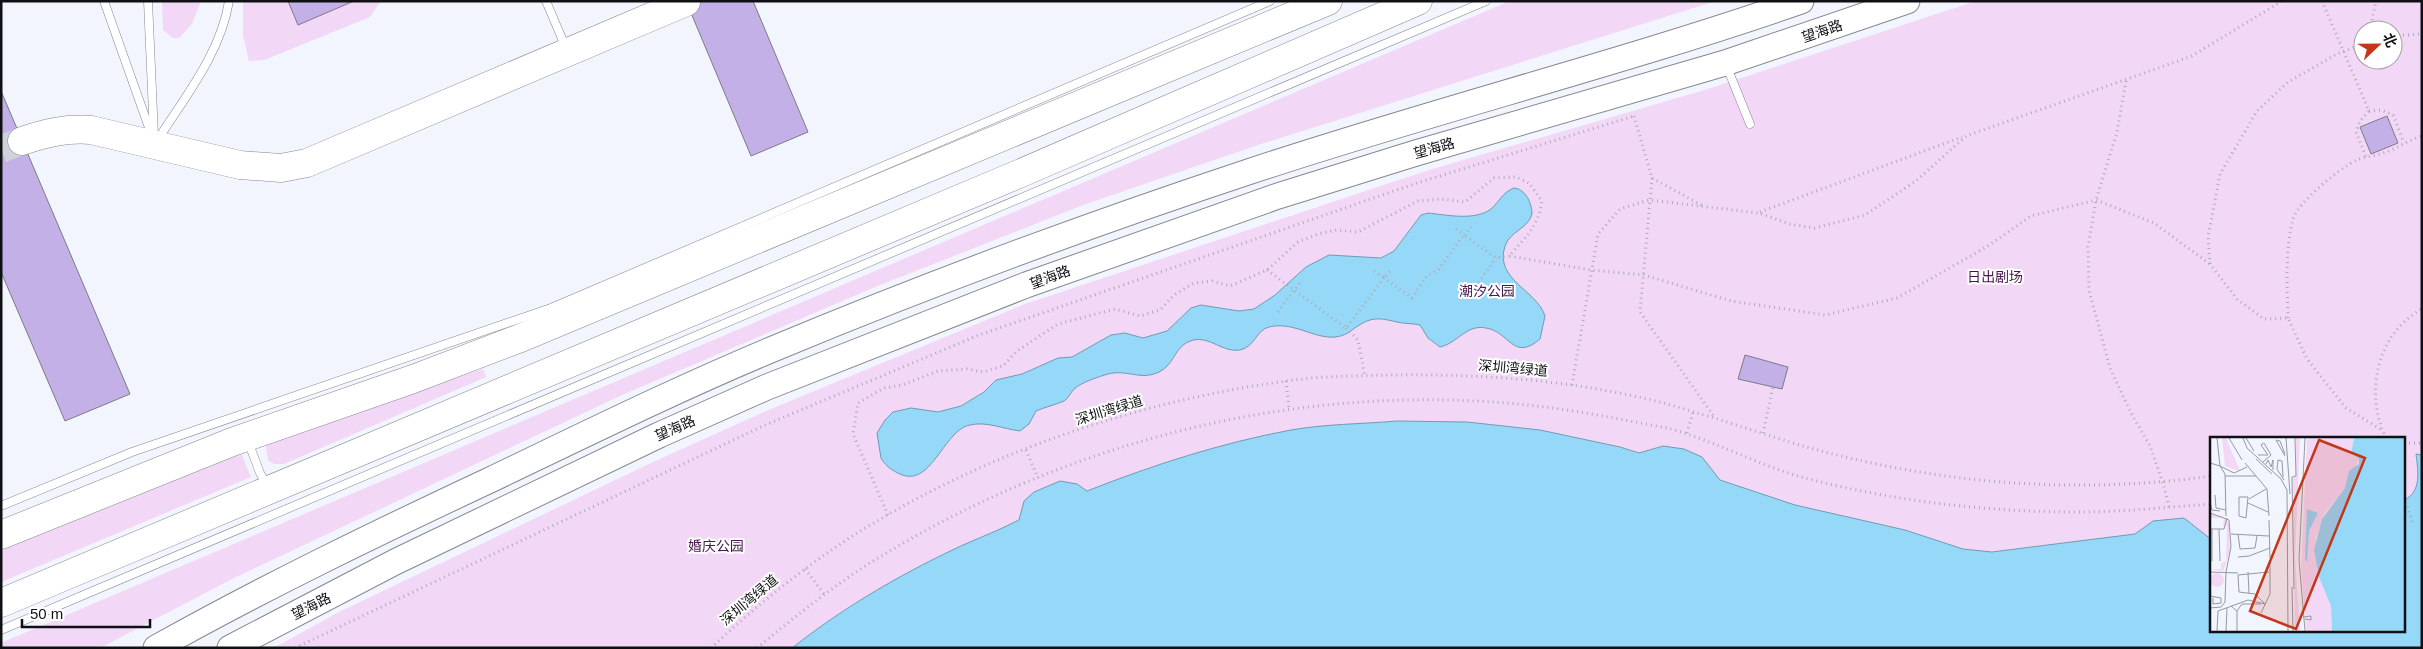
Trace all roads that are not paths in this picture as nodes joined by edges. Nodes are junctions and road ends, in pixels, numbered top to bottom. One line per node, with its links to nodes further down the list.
1 (104, 1): 16 (lane)
2 (148, 1): 16 (lane)
3 (229, 1): 16 (lane)
4 (546, 1): 12 (lane)
5 (1270, 1): 17 (lane)
6 (1328, 1): 17 (highway)
7 (1418, 1): 19 (highway)
8 (1486, 1): 23 (lane)
9 (1801, 1): 24 (main road)
10 (1908, 1): 13 (main road, 望海路)
11 (686, 2): 12 (highway)
12 (568, 53): 16 (highway)
13 (1725, 62): 14 (lane); 25 (main road, 望海路)
14 (1750, 124)
15 (22, 140): 16 (highway)
16 (155, 145)
17 (349, 390): 18 (highway); 20 (lane)
18 (247, 436): 19 (lane); 21 (highway)
19 (270, 490): 22 (highway)
20 (1, 506)
21 (1, 535)
22 (1, 603)
23 (1, 630)
24 (156, 648)
25 (230, 648)

